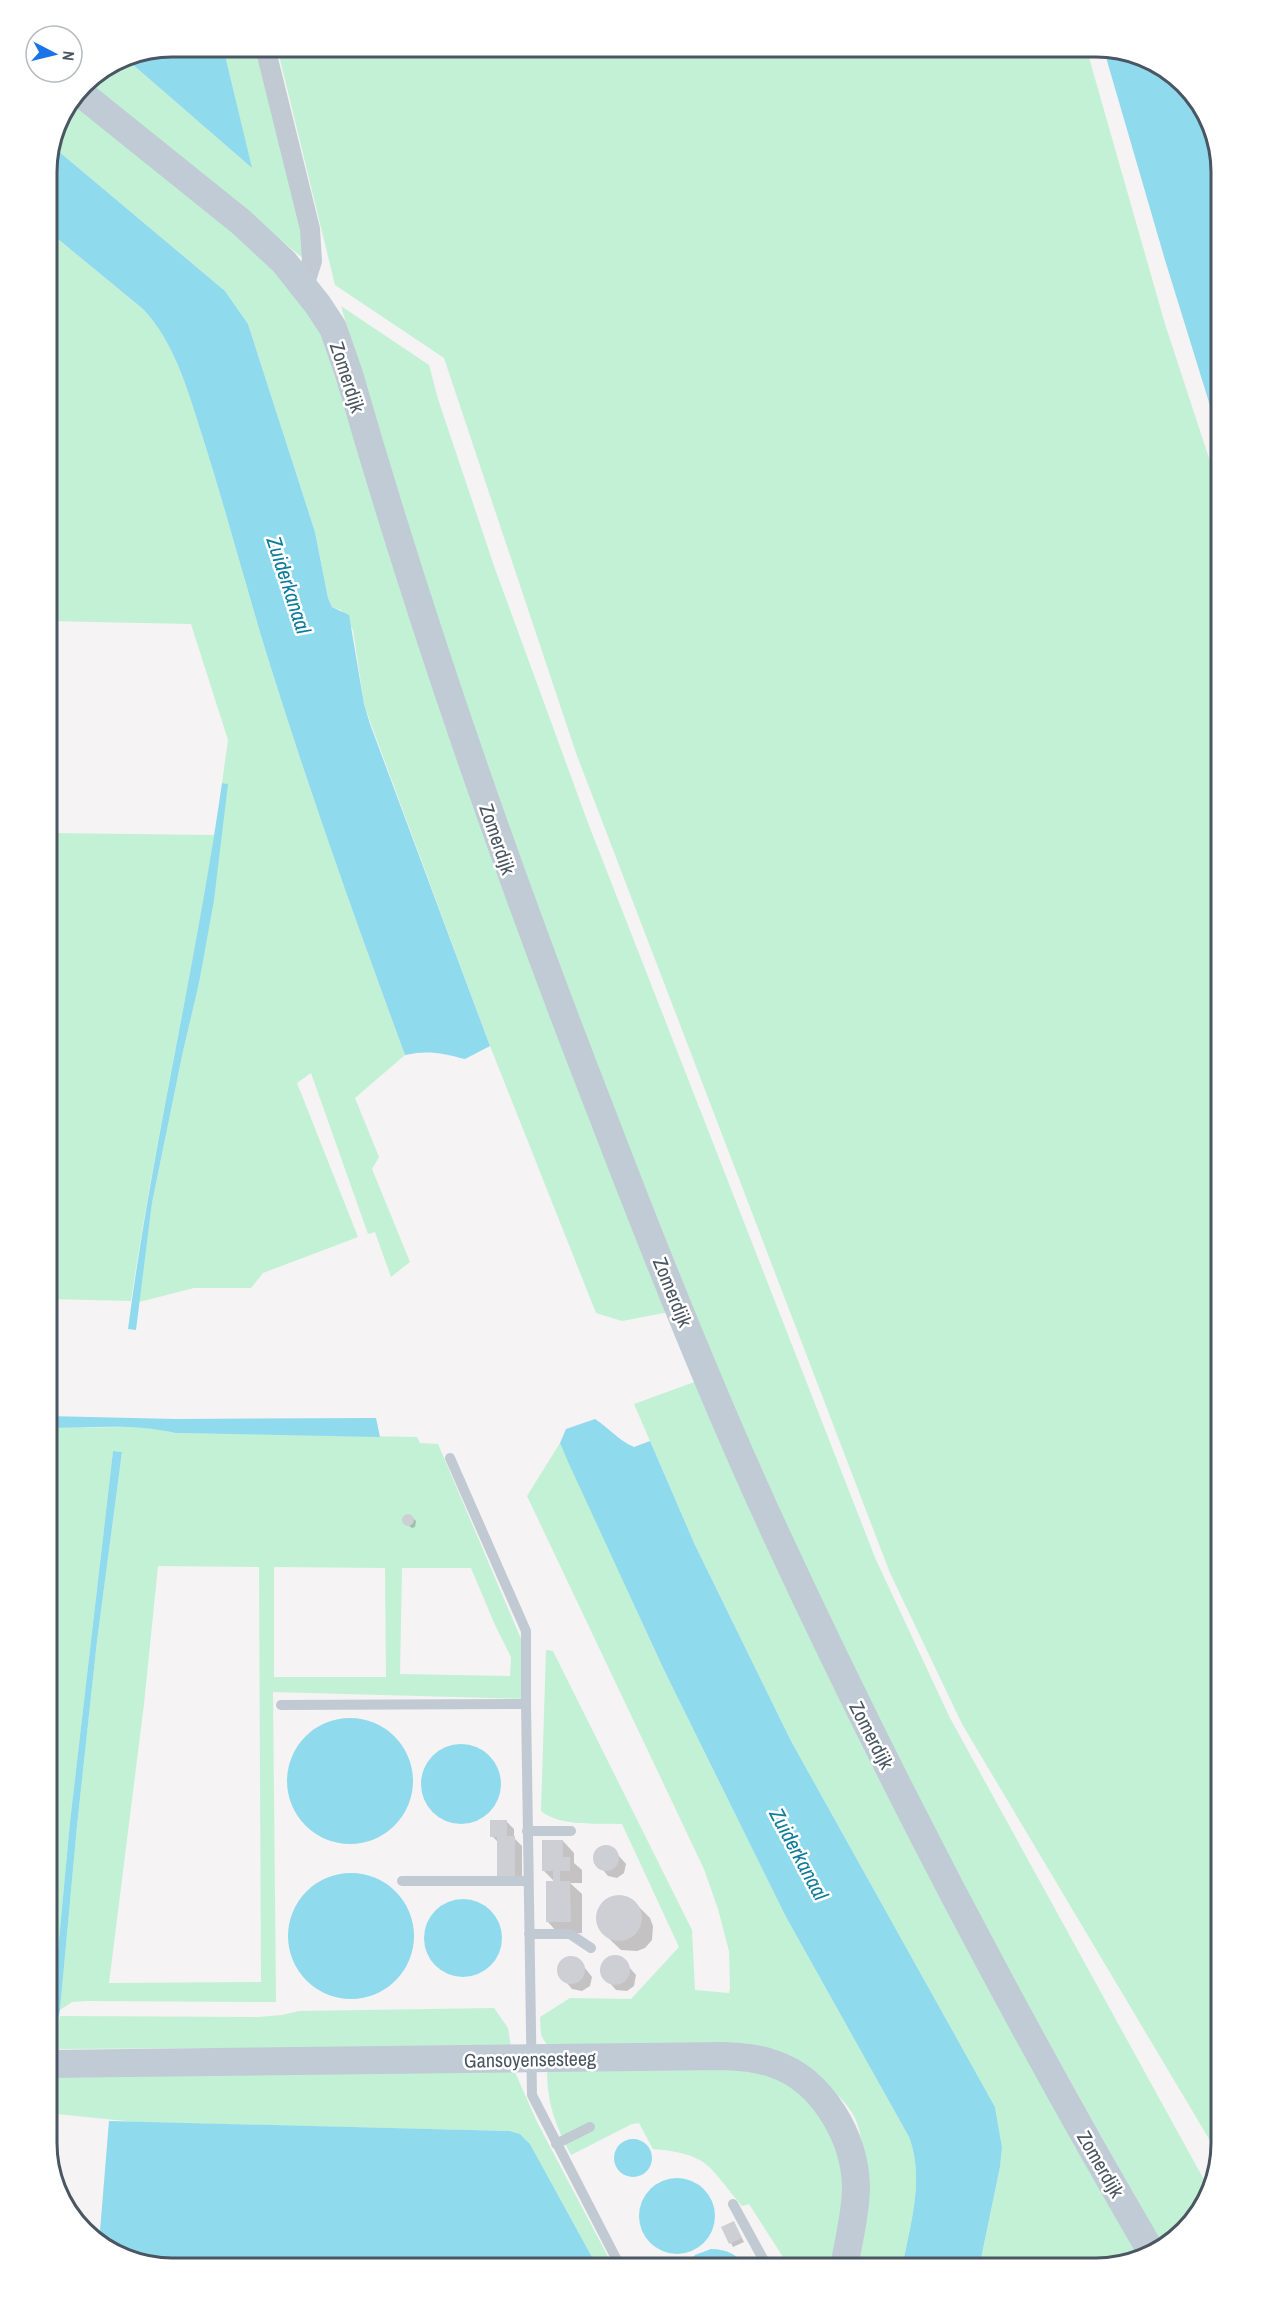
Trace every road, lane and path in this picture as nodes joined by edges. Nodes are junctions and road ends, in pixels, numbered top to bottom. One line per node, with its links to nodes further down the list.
1 (268, 57): 3 (street)
2 (85, 98): 3 (street, Zomerdijk)
3 (304, 286): 18 (street, Zomerdijk)
4 (450, 1458): 5 (lane)
5 (526, 1704): 6 (lane); 7 (lane)
6 (281, 1705)
7 (527, 1831): 8 (lane); 10 (lane)
8 (571, 1831)
9 (402, 1881): 10 (lane)
10 (528, 1881): 11 (lane)
11 (529, 1934): 12 (lane); 13 (lane)
12 (591, 1948)
13 (530, 2060): 14 (street, Gansoyensesteeg); 16 (lane); 21 (street, Gansoyensesteeg)
14 (57, 2064)
15 (590, 2127): 16 (lane)
16 (556, 2144): 19 (lane)
17 (734, 2204): 20 (lane)
18 (1148, 2245)
19 (616, 2258)
20 (763, 2258)
21 (846, 2258)

